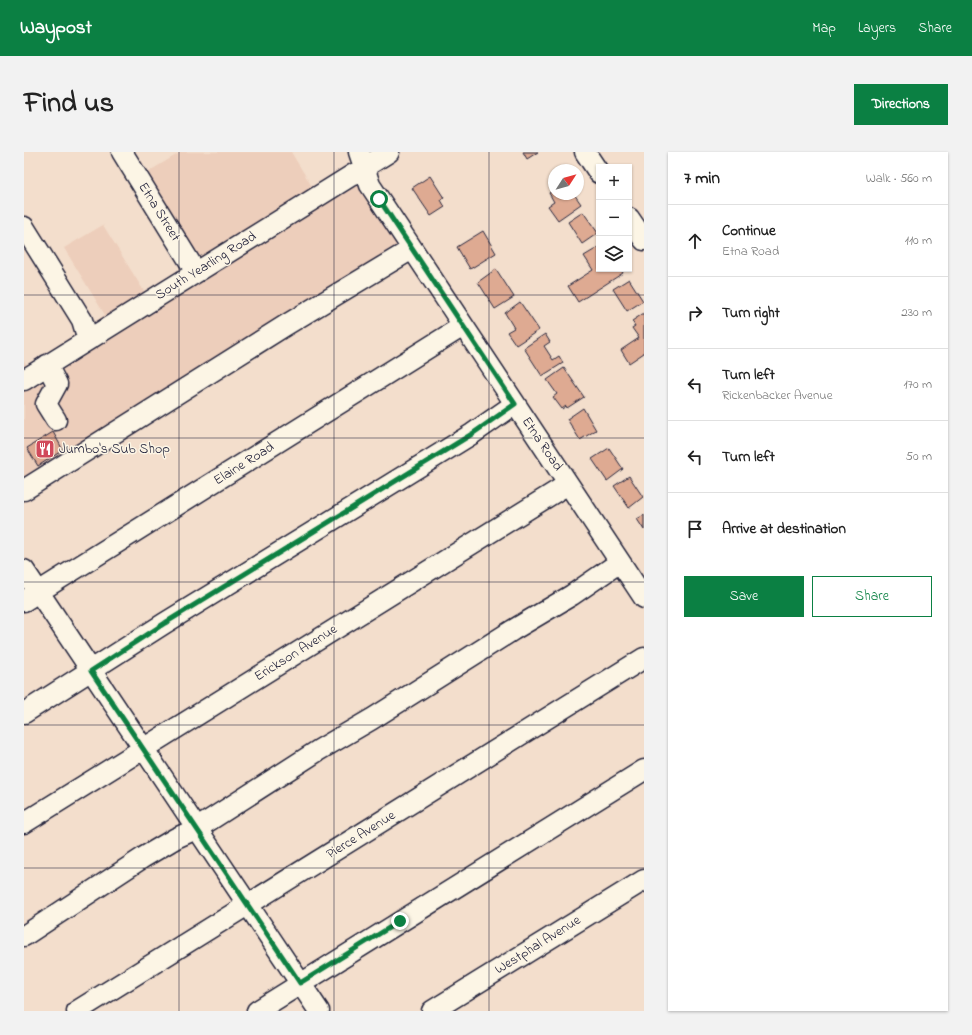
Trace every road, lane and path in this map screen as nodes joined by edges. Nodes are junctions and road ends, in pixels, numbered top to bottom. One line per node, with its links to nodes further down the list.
1 (122, 152): 10 (street, Etna Street)
2 (389, 152): 4 (street, South Yearling Road)
3 (585, 152): 5 (street)
4 (362, 160): 9 (street, Etna Road); 10 (street, South Yearling Road)
5 (596, 168)
6 (632, 222): 8 (street)
7 (24, 227): 12 (street)
8 (644, 240)
9 (412, 249): 11 (street, Etna Road); 18 (street)
10 (196, 272): 12 (street, South Yearling Road)
11 (464, 326): 15 (street, Etna Road); 21 (street, Elaine Road)
12 (88, 340): 13 (street, South Yearling Road)
13 (47, 365): 14 (street, South Yearling Road); 16 (street)
14 (24, 378)
15 (515, 404): 17 (street, Etna Road); 24 (street)
16 (56, 420)
17 (568, 484): 19 (street, Etna Road); 26 (street, Erickson Avenue)
18 (24, 490)
19 (620, 562): 22 (street, Etna Road); 29 (street)
20 (24, 570): 21 (street)
21 (31, 597): 24 (street)
22 (644, 598)
23 (644, 658): 31 (street, Pierce Avenue)
24 (91, 671): 25 (street); 26 (street)
25 (24, 713)
26 (144, 748): 28 (street, Erickson Avenue); 29 (street)
27 (644, 770): 33 (street)
28 (24, 823)
29 (196, 829): 31 (street); 32 (street)
30 (644, 880): 37 (street, Westphal Avenue)
31 (247, 905): 33 (street); 34 (street, Pierce Avenue)
32 (24, 936)
33 (300, 983): 35 (street); 36 (street)
34 (77, 1011)
35 (257, 1011)
36 (319, 1011)
37 (432, 1011)

